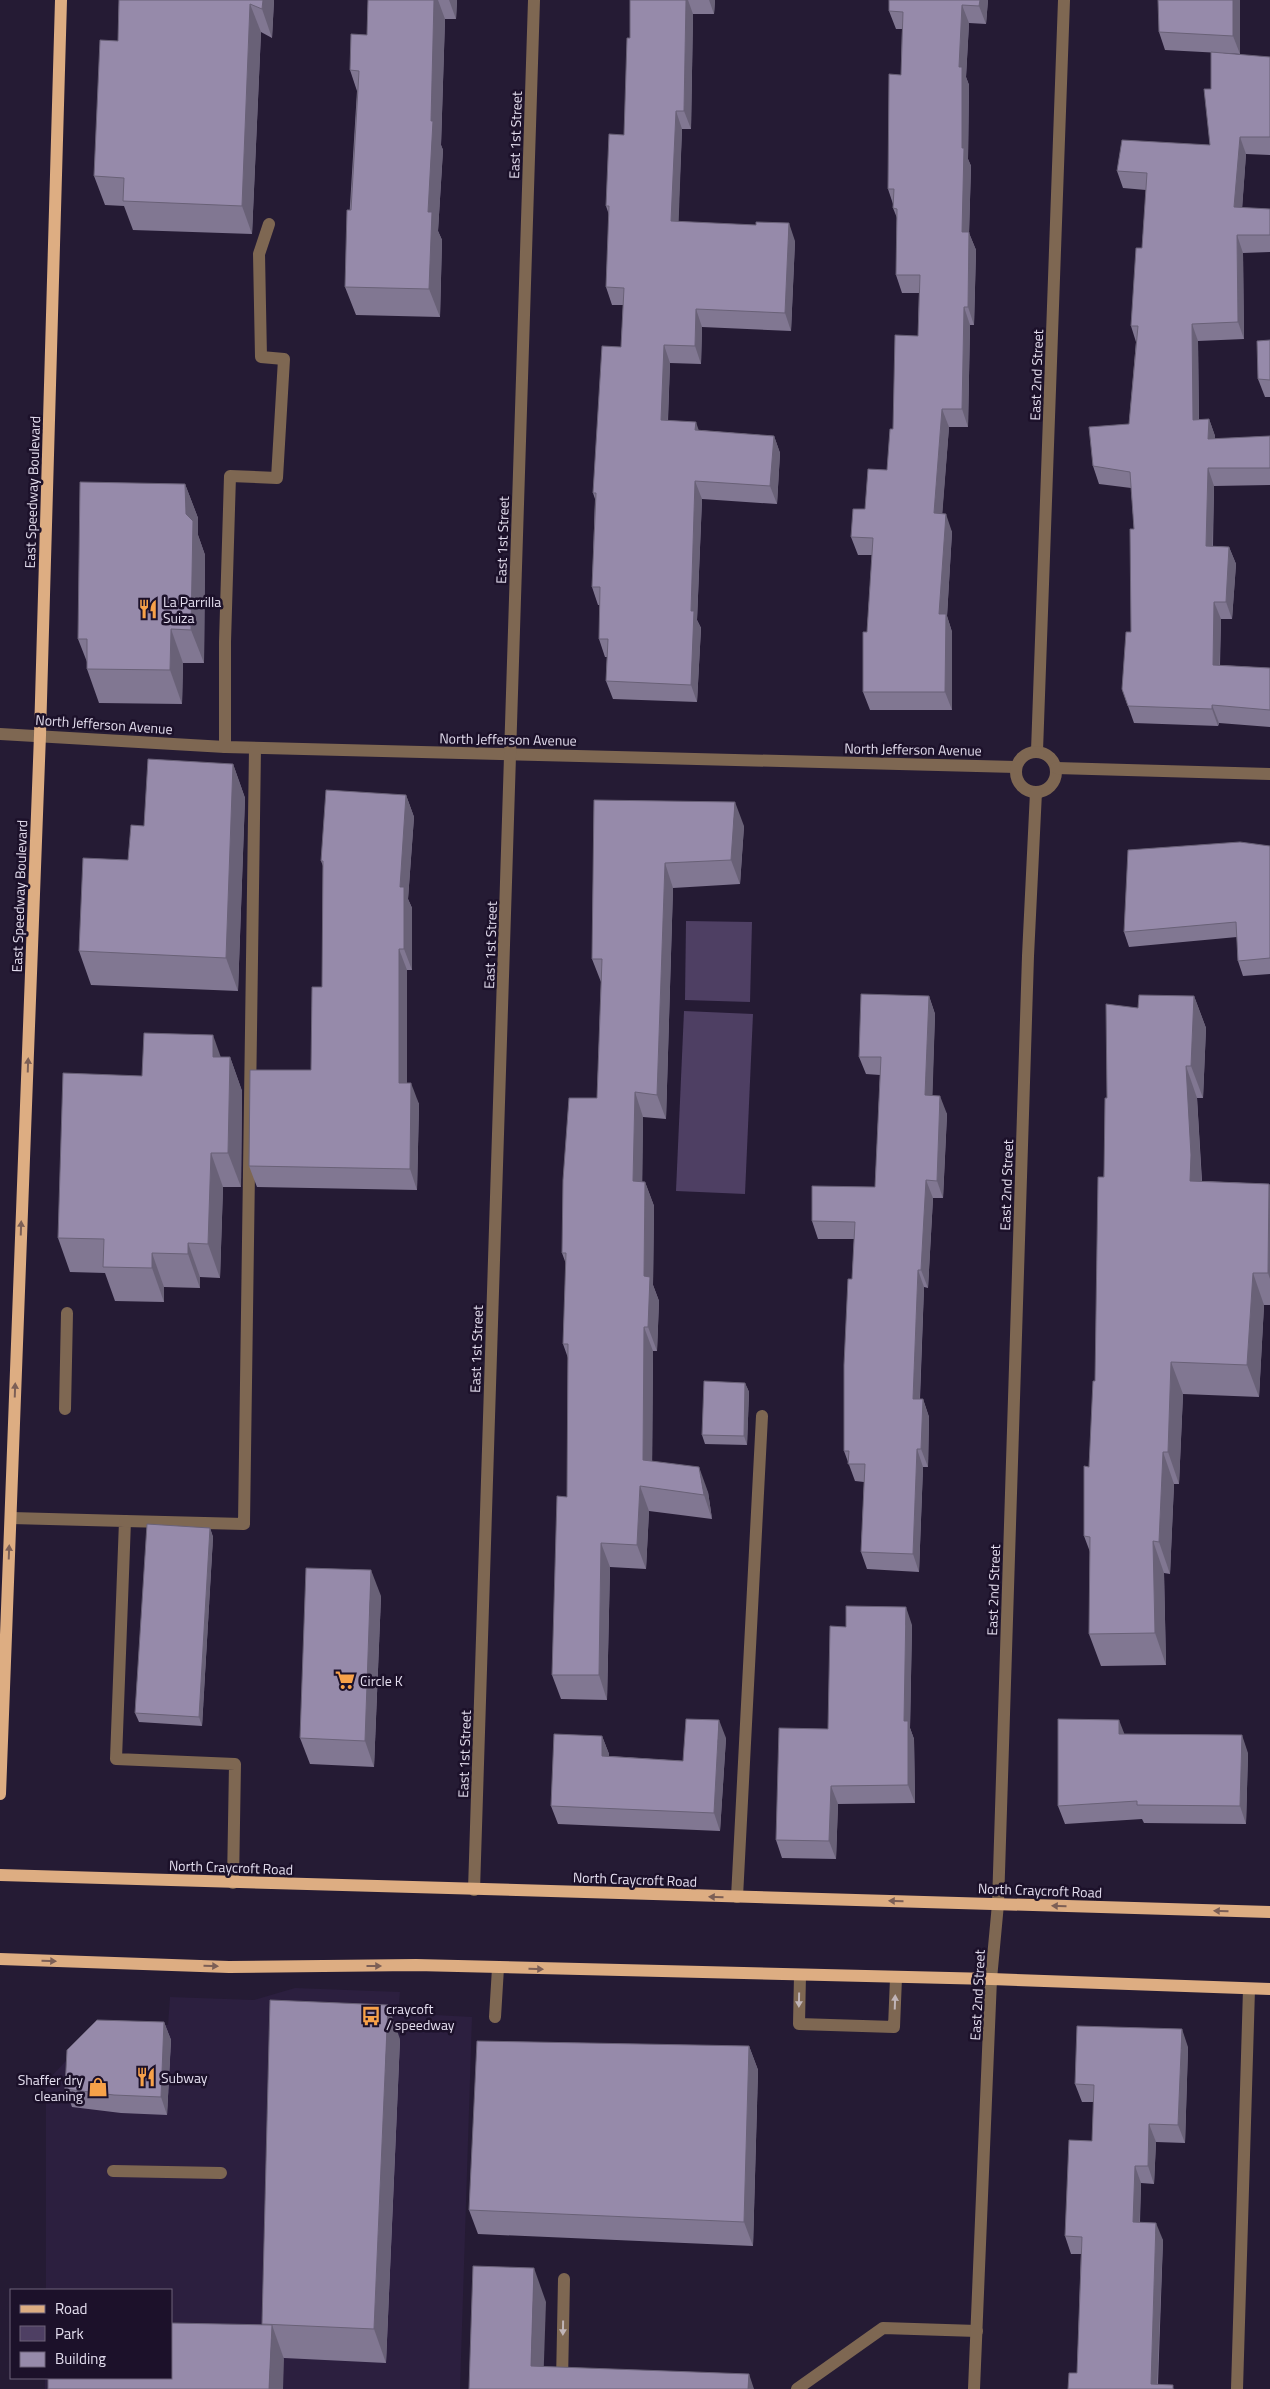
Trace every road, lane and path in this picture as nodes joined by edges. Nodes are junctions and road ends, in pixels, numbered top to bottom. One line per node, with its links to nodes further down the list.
1 (61, 0): 6 (main road, East Speedway Boulevard)
2 (534, 0): 10 (street, East 1st Street)
3 (1064, 0): 9 (street, East 2nd Street)
4 (270, 224): 7 (street)
5 (0, 734): 6 (street, North Jefferson Avenue)
6 (40, 735): 7 (street, North Jefferson Avenue); 18 (main road, East Speedway Boulevard, one-way to 6)
7 (225, 747): 8 (street, North Jefferson Avenue)
8 (255, 748): 10 (street, North Jefferson Avenue); 19 (street)
9 (1037, 751): 11 (street); 12 (street)
10 (511, 754): 11 (street, North Jefferson Avenue); 23 (street, East 1st Street)
11 (1016, 767): 14 (street)
12 (1056, 768): 13 (street); 14 (street)
13 (1270, 774)
14 (1036, 792): 25 (street, East 2nd Street)
15 (67, 1313): 16 (street)
16 (65, 1408)
17 (762, 1416): 24 (street)
18 (11, 1518): 19 (street); 20 (main road, East Speedway Boulevard, one-way to 18)
19 (126, 1521): 22 (street)
20 (0, 1794)
21 (0, 1875): 22 (main road, North Craycroft Road)
22 (233, 1883): 23 (main road, North Craycroft Road)
23 (474, 1890): 24 (main road, North Craycroft Road, one-way to 23)
24 (737, 1897): 25 (main road, North Craycroft Road, one-way to 24)
25 (998, 1904): 26 (main road, North Craycroft Road, one-way to 25); 31 (street, East 2nd Street)
26 (1270, 1912)
27 (0, 1959): 28 (main road, one-way to 28)
28 (498, 1968): 29 (main road, one-way to 29); 34 (street)
29 (800, 1975): 30 (main road); 30 (street, one-way to 30)
30 (896, 1978): 31 (main road)
31 (991, 1979): 32 (main road); 38 (street, East 2nd Street)
32 (1249, 1989): 33 (main road); 42 (street)
33 (1270, 1989)
34 (495, 2017)
35 (113, 2171): 36 (street)
36 (221, 2173)
37 (564, 2279): 39 (street, one-way to 39)
38 (977, 2331): 40 (street); 41 (street, East 2nd Street)
39 (562, 2382)
40 (797, 2389)
41 (974, 2389)
42 (1237, 2389)

